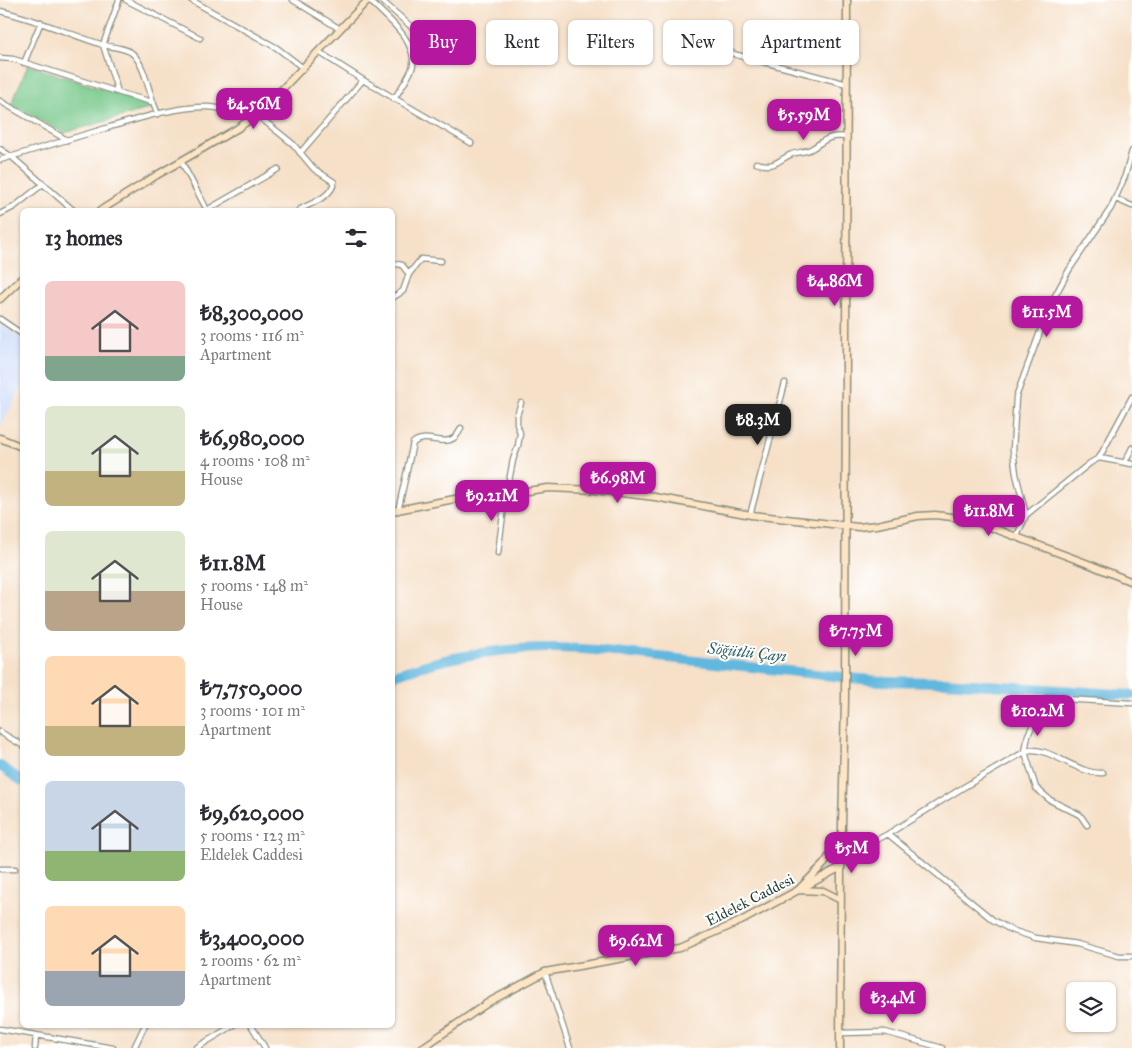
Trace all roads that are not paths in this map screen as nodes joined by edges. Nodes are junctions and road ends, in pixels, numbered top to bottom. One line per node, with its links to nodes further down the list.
1 (119, 0): 13 (street)
2 (126, 0): 12 (street)
3 (191, 0): 18 (street)
4 (293, 0): 11 (street)
5 (368, 0): 11 (main road); 22 (street)
6 (381, 0): 10 (street)
7 (847, 0): 20 (main road)
8 (0, 12): 9 (street)
9 (41, 22): 13 (street); 17 (street)
10 (410, 26)
11 (340, 30): 14 (main road)
12 (200, 38)
13 (103, 45): 21 (street); 24 (street)
14 (318, 52): 18 (main road); 19 (street)
15 (733, 53): 20 (street)
16 (0, 58): 17 (street)
17 (24, 63): 21 (street)
18 (303, 68): 26 (main road)
19 (363, 80): 22 (street); 32 (street)
20 (847, 84): 27 (main road)
21 (118, 92): 24 (street)
22 (394, 99): 29 (street)
23 (0, 101): 28 (street)
24 (152, 102): 25 (street)
25 (158, 114): 26 (street); 28 (street)
26 (254, 117): 32 (street); 35 (main road)
27 (847, 137): 36 (street); 69 (main road)
28 (67, 140): 33 (street)
29 (471, 143)
30 (0, 149): 33 (street)
31 (1132, 151): 39 (street)
32 (300, 153): 45 (street)
33 (12, 157): 34 (street); 38 (street)
34 (0, 160)
35 (180, 161): 42 (main road); 43 (street)
36 (756, 163)
37 (278, 169): 44 (street)
38 (43, 184): 41 (street); 46 (street)
39 (1116, 198): 40 (street); 68 (street)
40 (1132, 206)
41 (71, 208)
42 (104, 208)
43 (206, 208)
44 (210, 208)
45 (304, 208)
46 (0, 214)
47 (441, 261): 49 (street)
48 (395, 263): 49 (street)
49 (409, 274): 51 (street)
50 (20, 280): 52 (main road)
51 (395, 296)
52 (0, 298)
53 (0, 319): 54 (street)
54 (20, 333)
55 (786, 383): 67 (street)
56 (1132, 397): 62 (street)
57 (521, 403): 65 (street)
58 (461, 428): 66 (street)
59 (0, 438): 60 (main road)
60 (20, 447)
61 (1132, 448): 63 (street)
62 (1099, 458): 63 (street); 68 (street)
63 (1125, 462): 64 (street)
64 (1132, 464)
65 (506, 494): 66 (main road); 67 (main road); 71 (street)
66 (395, 511)
67 (750, 515): 69 (main road)
68 (1026, 515): 70 (street)
69 (845, 525): 70 (main road); 80 (main road)
70 (1017, 536): 72 (main road)
71 (498, 553)
72 (1132, 582)
73 (1132, 703): 76 (street)
74 (0, 732): 75 (street)
75 (20, 744)
76 (1025, 752): 77 (street); 78 (street); 79 (street)
77 (1103, 773)
78 (1087, 825)
79 (888, 834): 81 (street); 86 (street)
80 (841, 838): 81 (main road); 84 (main road)
81 (841, 867): 84 (main road, Eldelek Caddesi); 85 (main road)
82 (0, 869): 83 (street)
83 (15, 869)
84 (798, 890): 85 (main road); 87 (main road, Eldelek Caddesi)
85 (841, 900): 92 (main road)
86 (1132, 956)
87 (545, 972): 99 (main road, Eldelek Caddesi); 100 (street)
88 (144, 1028): 96 (street)
89 (229, 1028): 97 (street)
90 (253, 1028): 98 (street)
91 (0, 1029): 93 (street)
92 (840, 1033): 101 (main road); 102 (street)
93 (36, 1035): 94 (street); 95 (street)
94 (35, 1048)
95 (113, 1048)
96 (134, 1048)
97 (196, 1048)
98 (265, 1048)
99 (422, 1048)
100 (570, 1048)
101 (840, 1048)
102 (942, 1048)

